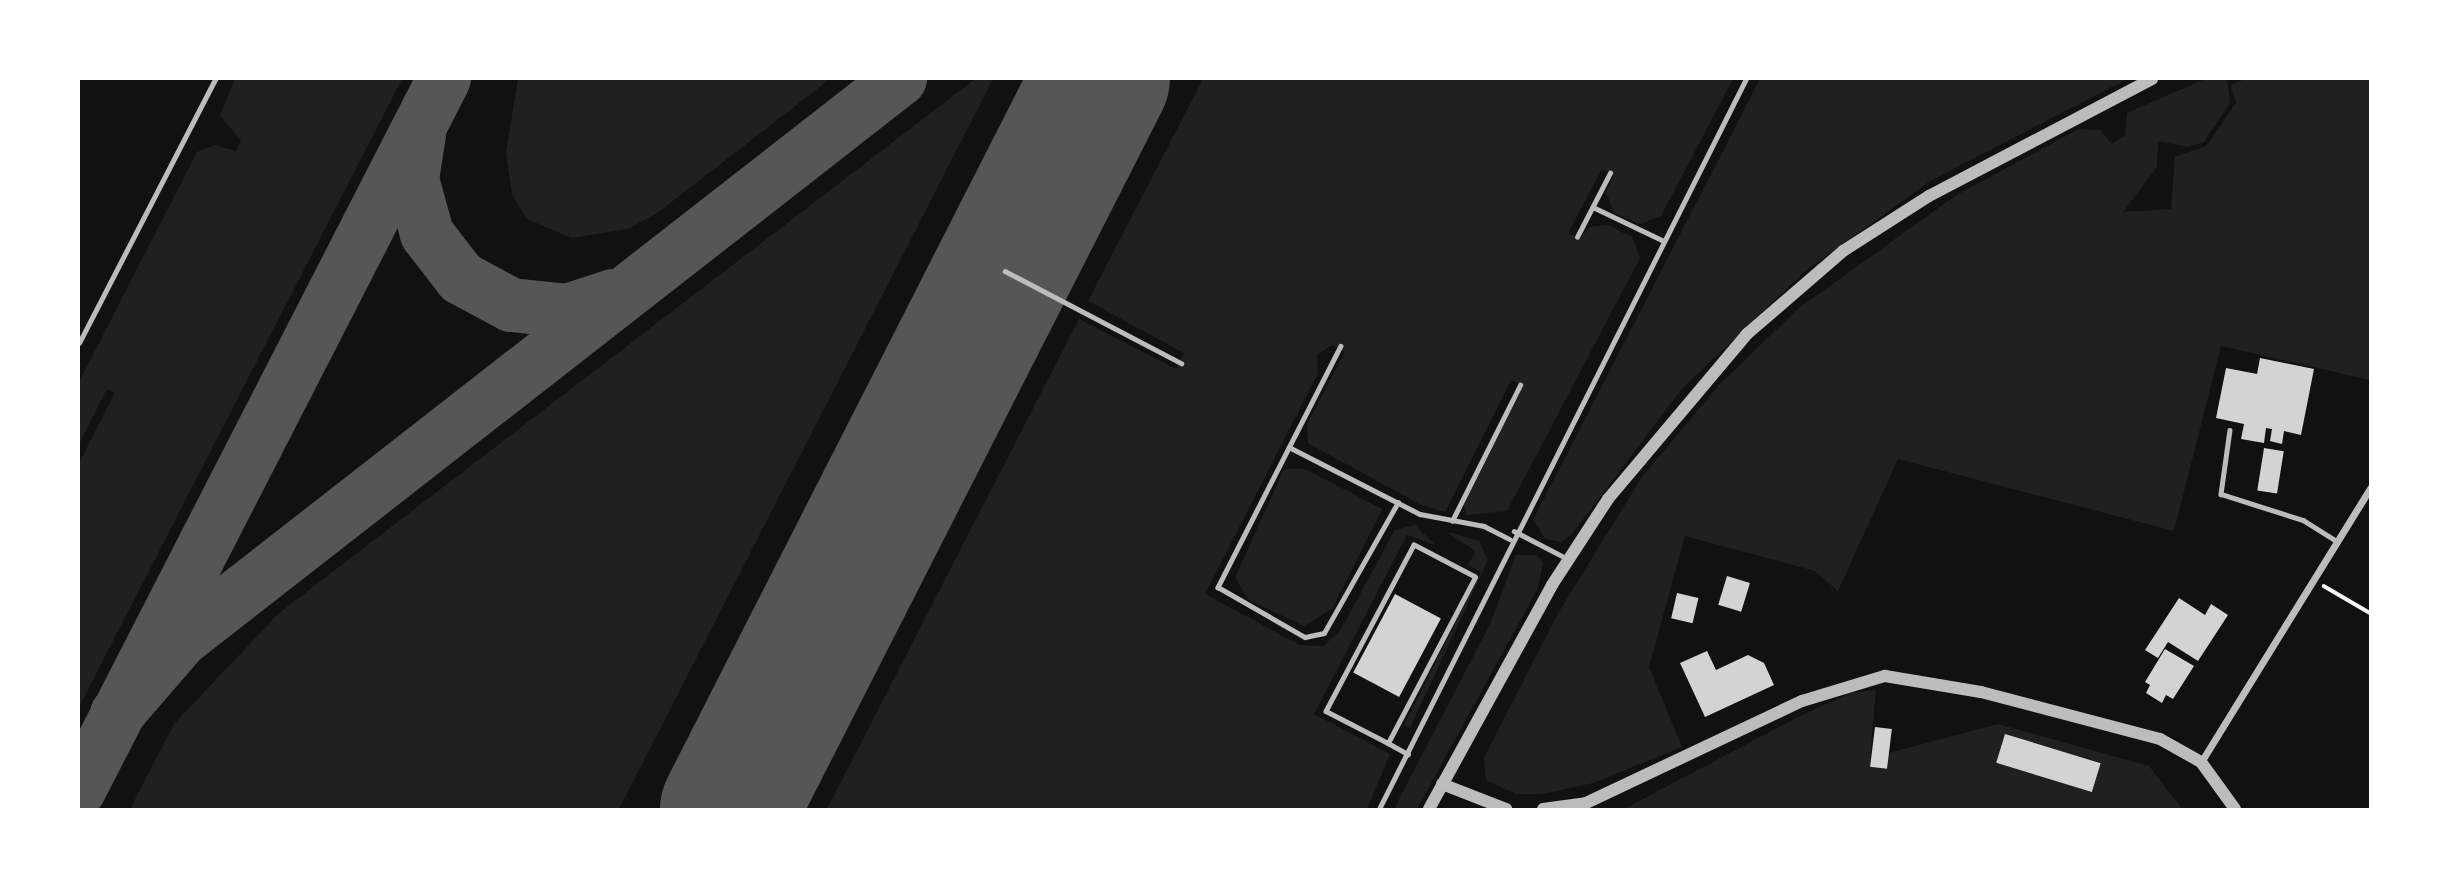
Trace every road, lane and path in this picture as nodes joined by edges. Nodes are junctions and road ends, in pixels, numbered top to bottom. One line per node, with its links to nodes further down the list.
1 (215, 79): 9 (lane)
2 (1745, 79): 7 (lane)
3 (2152, 79): 21 (street)
4 (1610, 173): 5 (lane)
5 (1593, 206): 6 (lane); 7 (lane)
6 (1577, 237)
7 (1662, 240): 18 (lane)
8 (1005, 271): 11 (lane)
9 (79, 343)
10 (1341, 346): 14 (lane)
11 (1181, 363)
12 (1520, 385): 17 (lane)
13 (2230, 430): 20 (lane)
14 (1289, 447): 16 (lane); 16 (lane)
15 (2370, 488): 20 (street)
16 (1398, 502): 17 (lane)
17 (1452, 521): 19 (lane)
18 (1514, 531): 19 (lane); 21 (lane)
19 (1510, 539): 25 (lane)
20 (2336, 541): 22 (street)
21 (1569, 559): 27 (street)
22 (2312, 579): 23 (path); 26 (street)
23 (2370, 613)
24 (1388, 743): 24 (lane); 25 (lane)
25 (1408, 754): 28 (lane)
26 (2201, 762): 31 (street); 32 (street)
27 (1442, 784): 29 (street); 30 (street)
28 (1379, 809)
29 (1429, 809)
30 (1506, 809)
31 (1543, 809)
32 (2235, 809)

